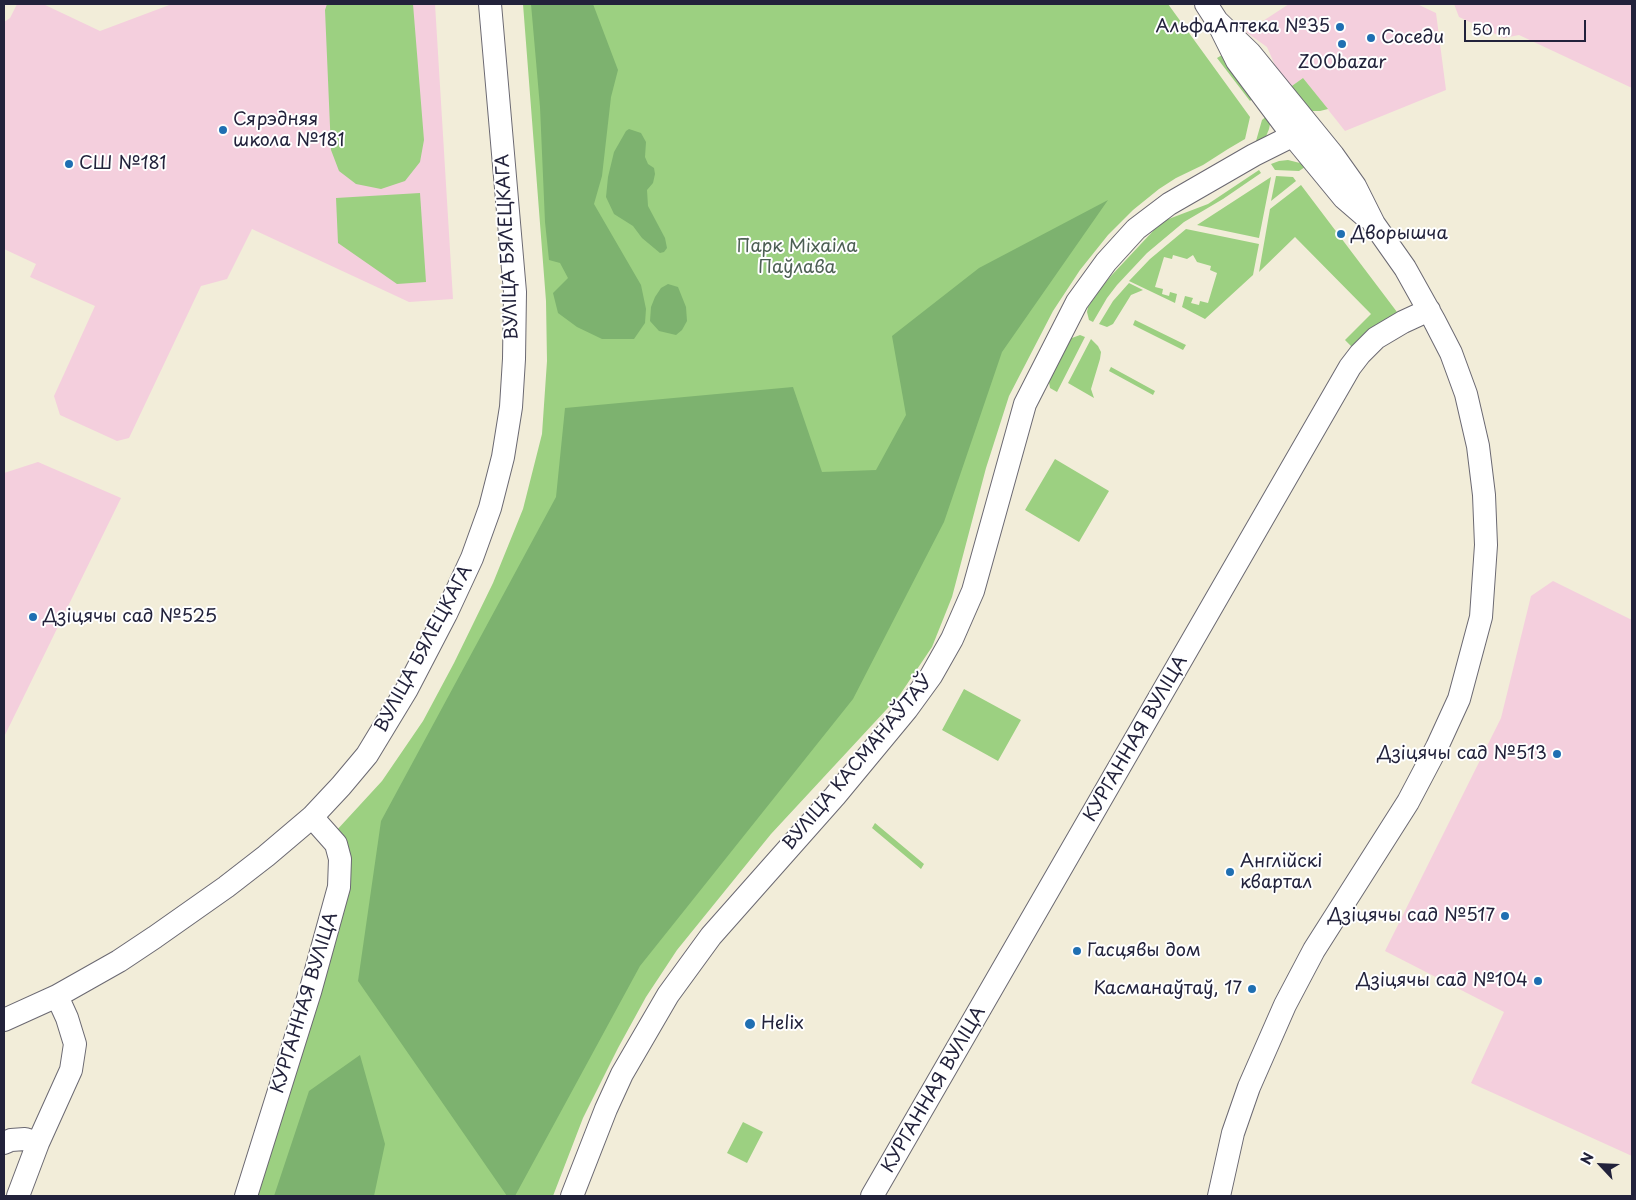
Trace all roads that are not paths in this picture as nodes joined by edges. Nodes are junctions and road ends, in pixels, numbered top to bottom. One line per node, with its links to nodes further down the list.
1 (490, 4): 5 (street, ВУЛІЦА БЯЛЕЦКАГА)
2 (1212, 12): 3 (street)
3 (1302, 132): 4 (street); 12 (street, ВУЛІЦА КАСМАНАЎТАЎ)
4 (1429, 310): 13 (street, КУРГАННАЯ ВУЛІЦА); 14 (street)
5 (312, 817): 6 (street, ВУЛІЦА БЯЛЕЦКАГА); 11 (street, КУРГАННАЯ ВУЛІЦА)
6 (56, 996): 7 (street, ВУЛІЦА БЯЛЕЦКАГА); 9 (street)
7 (4, 1020)
8 (4, 1143): 9 (street)
9 (38, 1143): 10 (street)
10 (18, 1196)
11 (246, 1196)
12 (572, 1196)
13 (872, 1196)
14 (1220, 1196)

